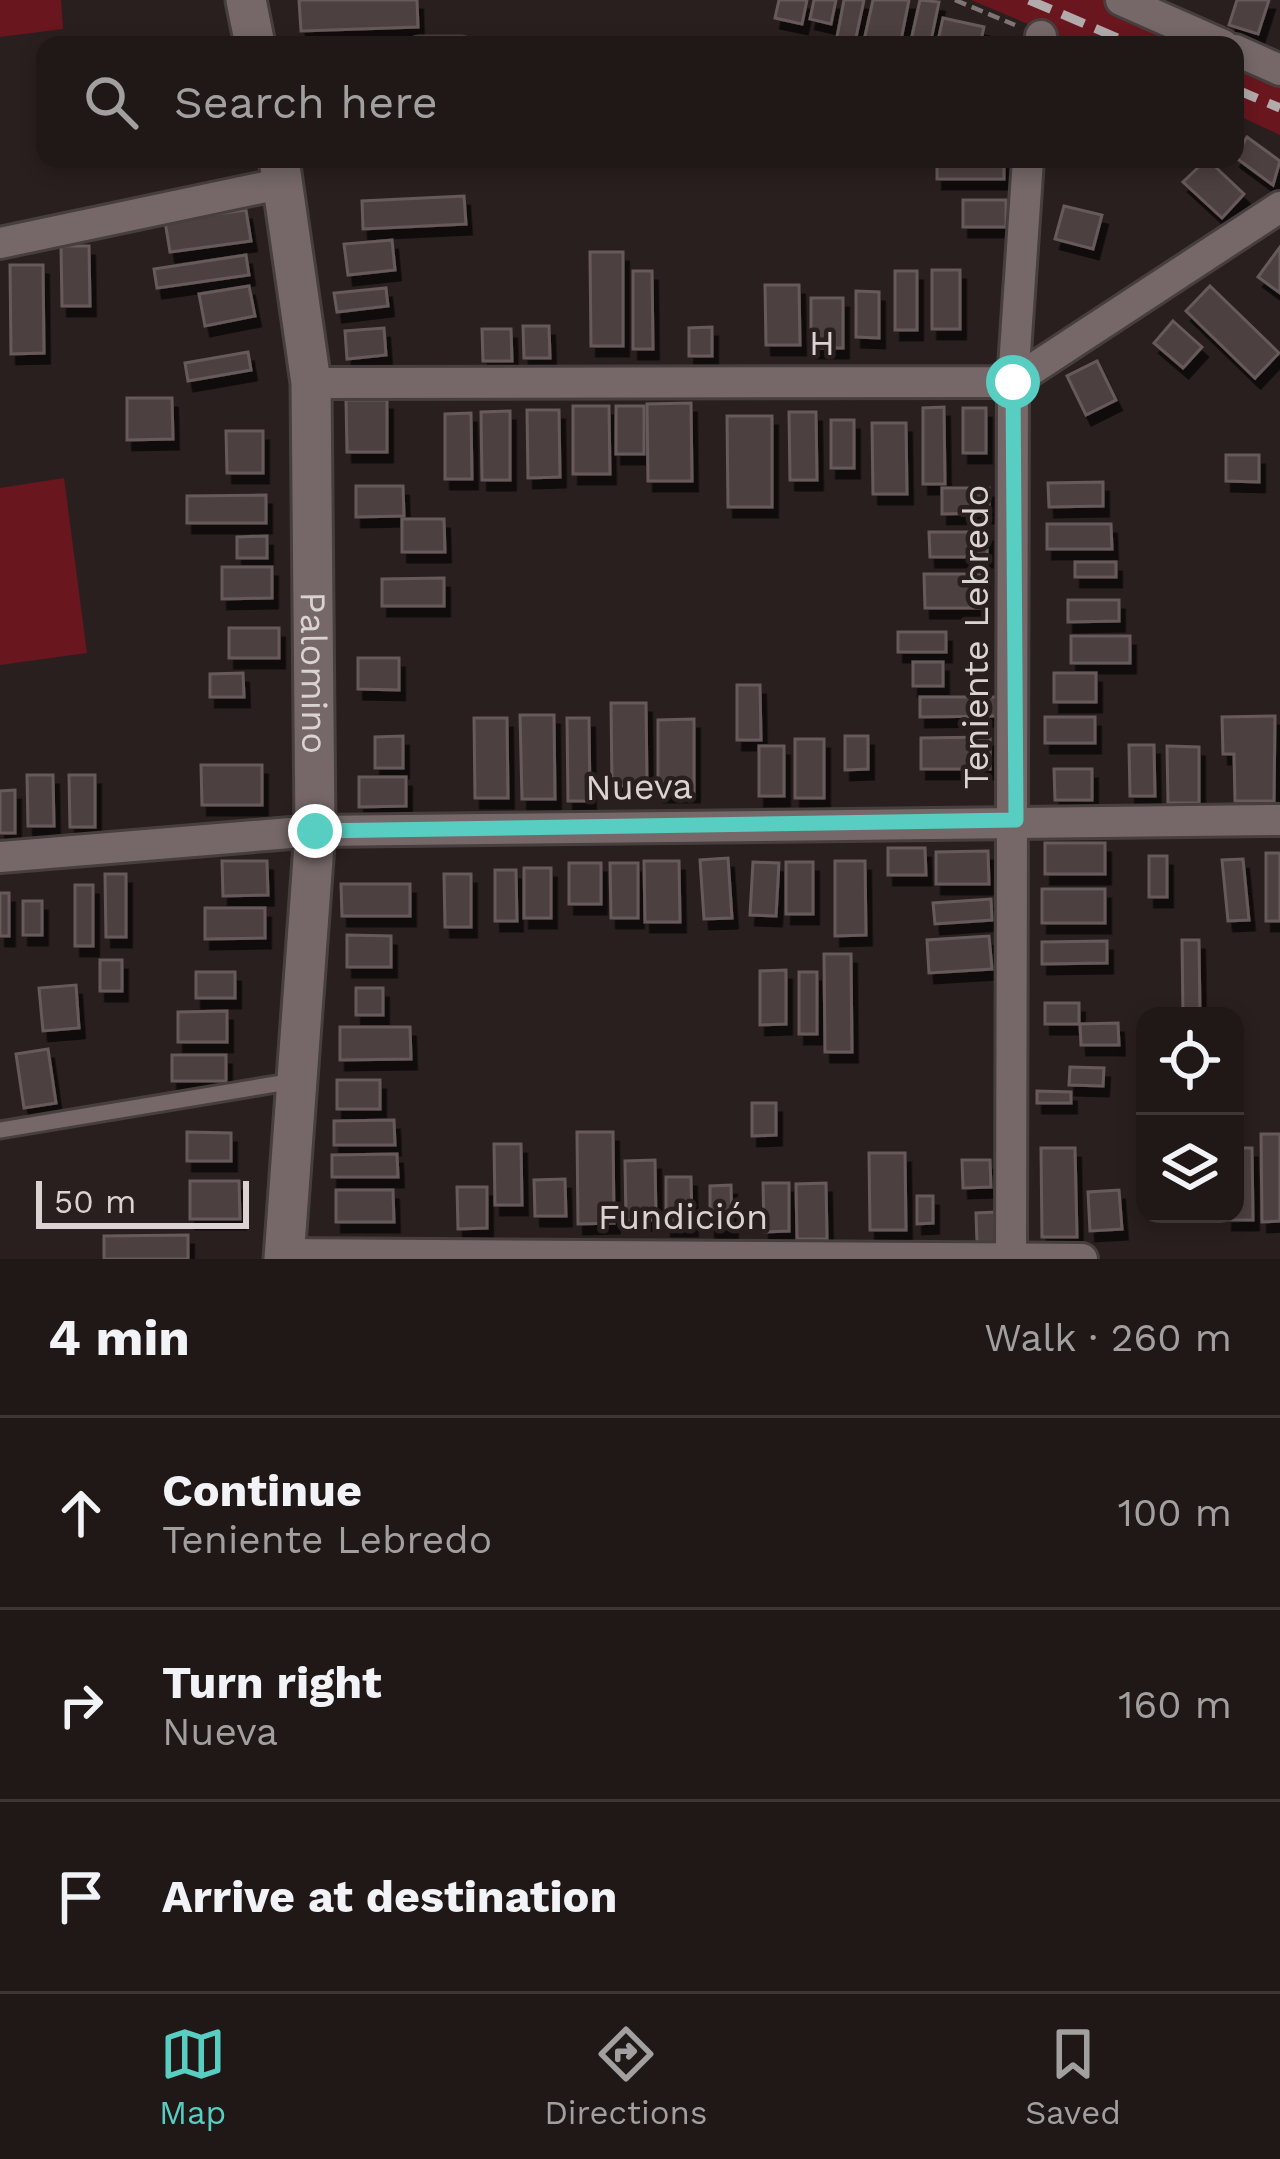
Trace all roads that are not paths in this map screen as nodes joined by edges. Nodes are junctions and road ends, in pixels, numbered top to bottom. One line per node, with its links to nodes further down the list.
1 (246, 0): 3 (street)
2 (1121, 0): 4 (street)
3 (253, 36)
4 (1203, 36)
5 (1244, 54): 6 (street)
6 (1280, 70)
7 (1027, 168): 11 (street, Teniente Lebredo)
8 (281, 171): 10 (street); 12 (street, Palomino)
9 (1280, 207): 11 (street)
10 (0, 243)
11 (1013, 382): 12 (street, H); 13 (street, Teniente Lebredo)
12 (311, 383): 15 (street, Palomino)
13 (1016, 820): 14 (street, Nueva); 15 (street, Nueva); 20 (street, Teniente Lebredo)
14 (1280, 820)
15 (315, 831): 16 (street, Nueva); 17 (street, Palomino)
16 (0, 856)
17 (297, 1081): 18 (lane); 19 (street, Palomino)
18 (0, 1130)
19 (284, 1256): 20 (street, Fundición)
20 (1011, 1258): 21 (street, Fundición)
21 (1082, 1259)

